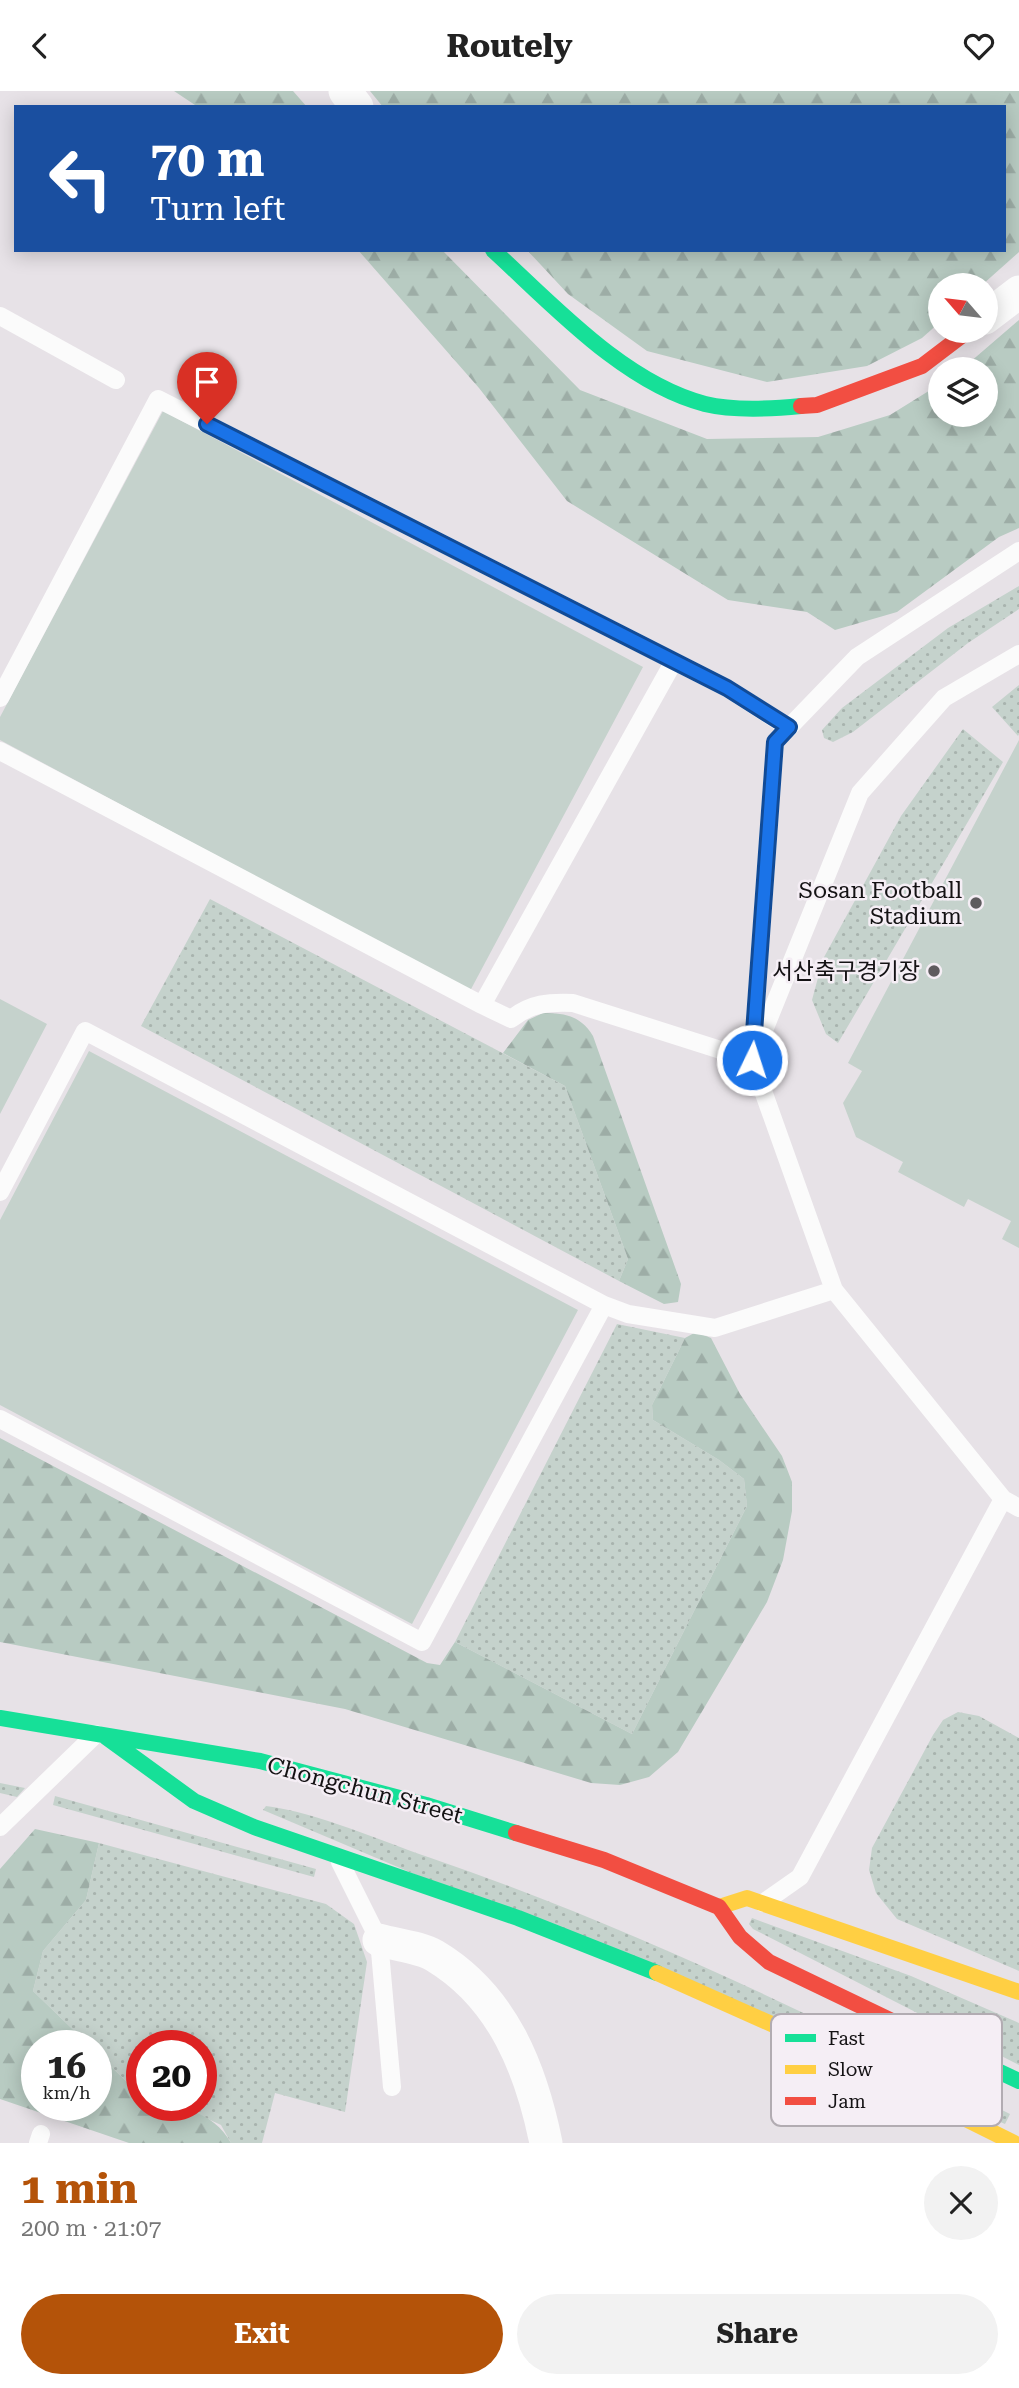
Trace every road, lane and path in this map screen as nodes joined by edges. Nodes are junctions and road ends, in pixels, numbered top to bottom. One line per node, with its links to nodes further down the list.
1 (495, 252): 5 (main road)
2 (1019, 292): 3 (street)
3 (998, 308)
4 (0, 316): 6 (lane)
5 (952, 343)
6 (116, 380)
7 (1019, 551): 11 (lane)
8 (1019, 654): 14 (lane)
9 (674, 661): 10 (lane); 11 (lane); 13 (lane)
10 (0, 698)
11 (789, 727): 14 (lane)
12 (0, 751): 13 (lane)
13 (482, 1005): 14 (lane)
14 (752, 1060): 16 (lane)
15 (0, 1192): 17 (lane)
16 (834, 1290): 17 (lane); 19 (lane)
17 (604, 1305): 18 (lane)
18 (0, 1419)
19 (1011, 1504): 24 (lane)
20 (0, 1718): 21 (main road, Chongchun Street)
21 (98, 1732): 22 (lane); 23 (main road); 25 (main road, Chongchun Street)
22 (0, 1827)
23 (335, 1853): 26 (lane); 29 (main road)
24 (763, 1902): 25 (main road); 27 (main road)
25 (719, 1907): 28 (main road)
26 (379, 1940): 32 (lane); 35 (street)
27 (1019, 1992)
28 (878, 2014)
29 (771, 2024)
30 (1002, 2073): 31 (main road)
31 (1019, 2081)
32 (392, 2087)
33 (980, 2126): 34 (main road)
34 (1010, 2141)
35 (546, 2143)

